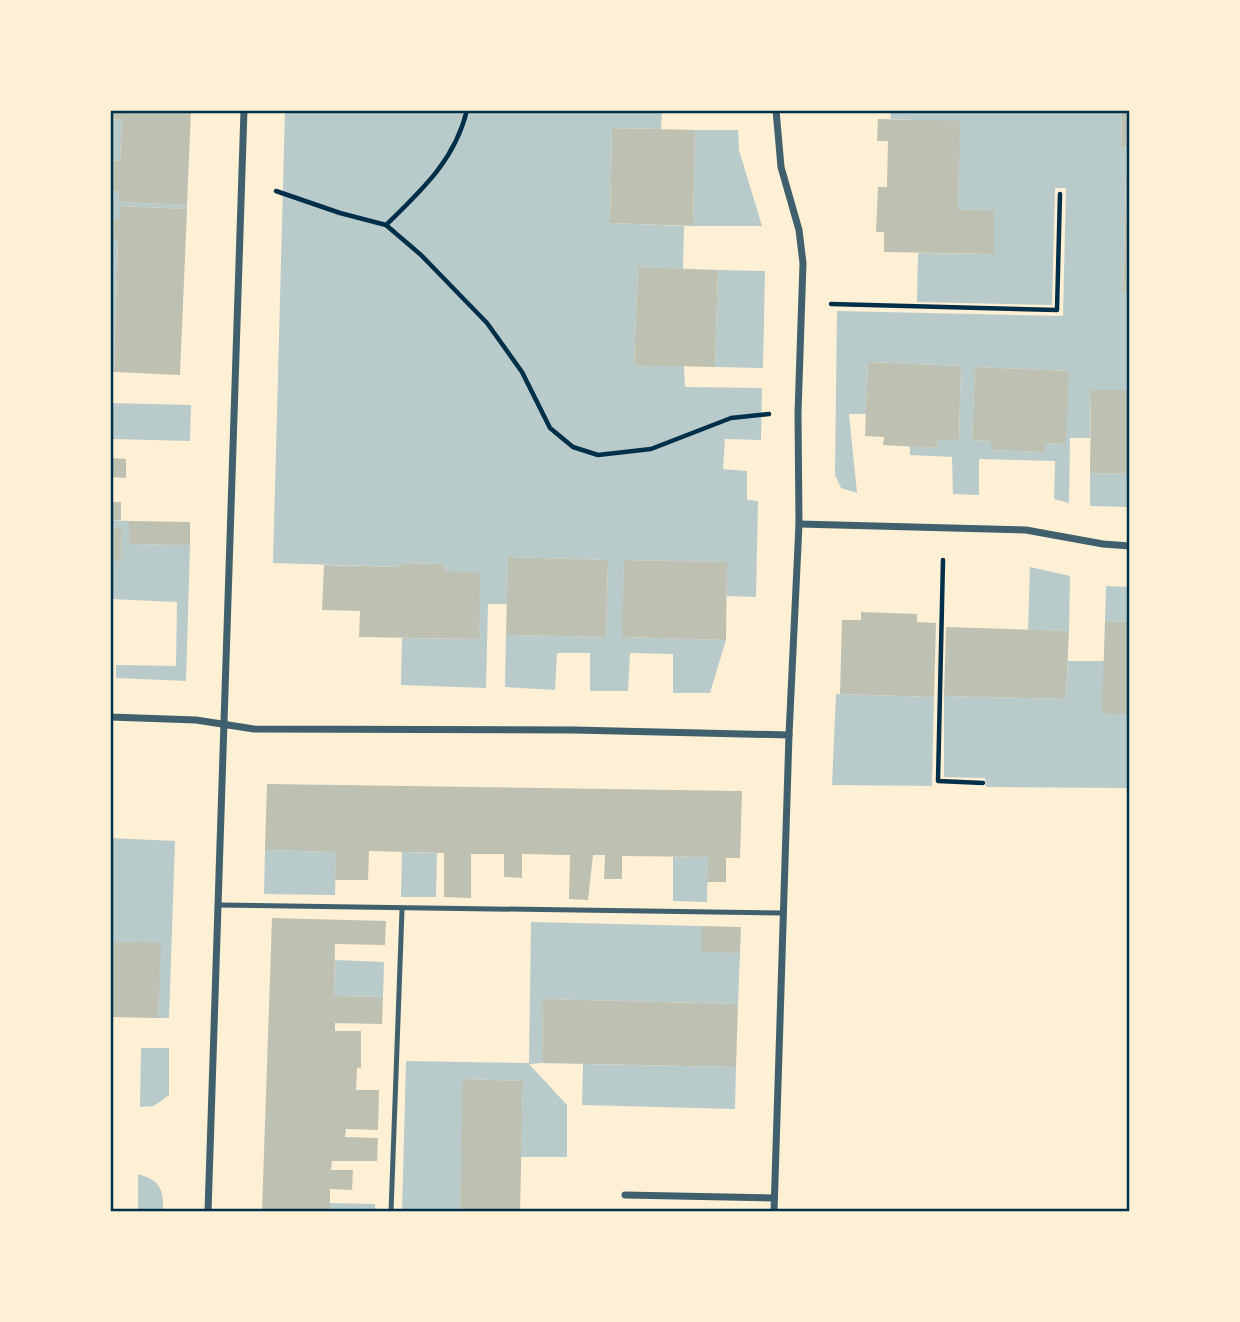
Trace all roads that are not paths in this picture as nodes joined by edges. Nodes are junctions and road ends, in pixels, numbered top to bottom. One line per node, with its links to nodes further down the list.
1 (244, 110): 6 (street)
2 (776, 110): 3 (street)
3 (799, 524): 4 (street); 7 (street)
4 (1130, 546)
5 (110, 717): 6 (street)
6 (226, 725): 7 (street); 8 (street)
7 (789, 736): 10 (street)
8 (219, 905): 9 (lane); 13 (street)
9 (402, 909): 10 (lane); 14 (lane)
10 (783, 912): 12 (street)
11 (625, 1195): 12 (street)
12 (774, 1198): 15 (street)
13 (208, 1212)
14 (391, 1212)
15 (774, 1212)

